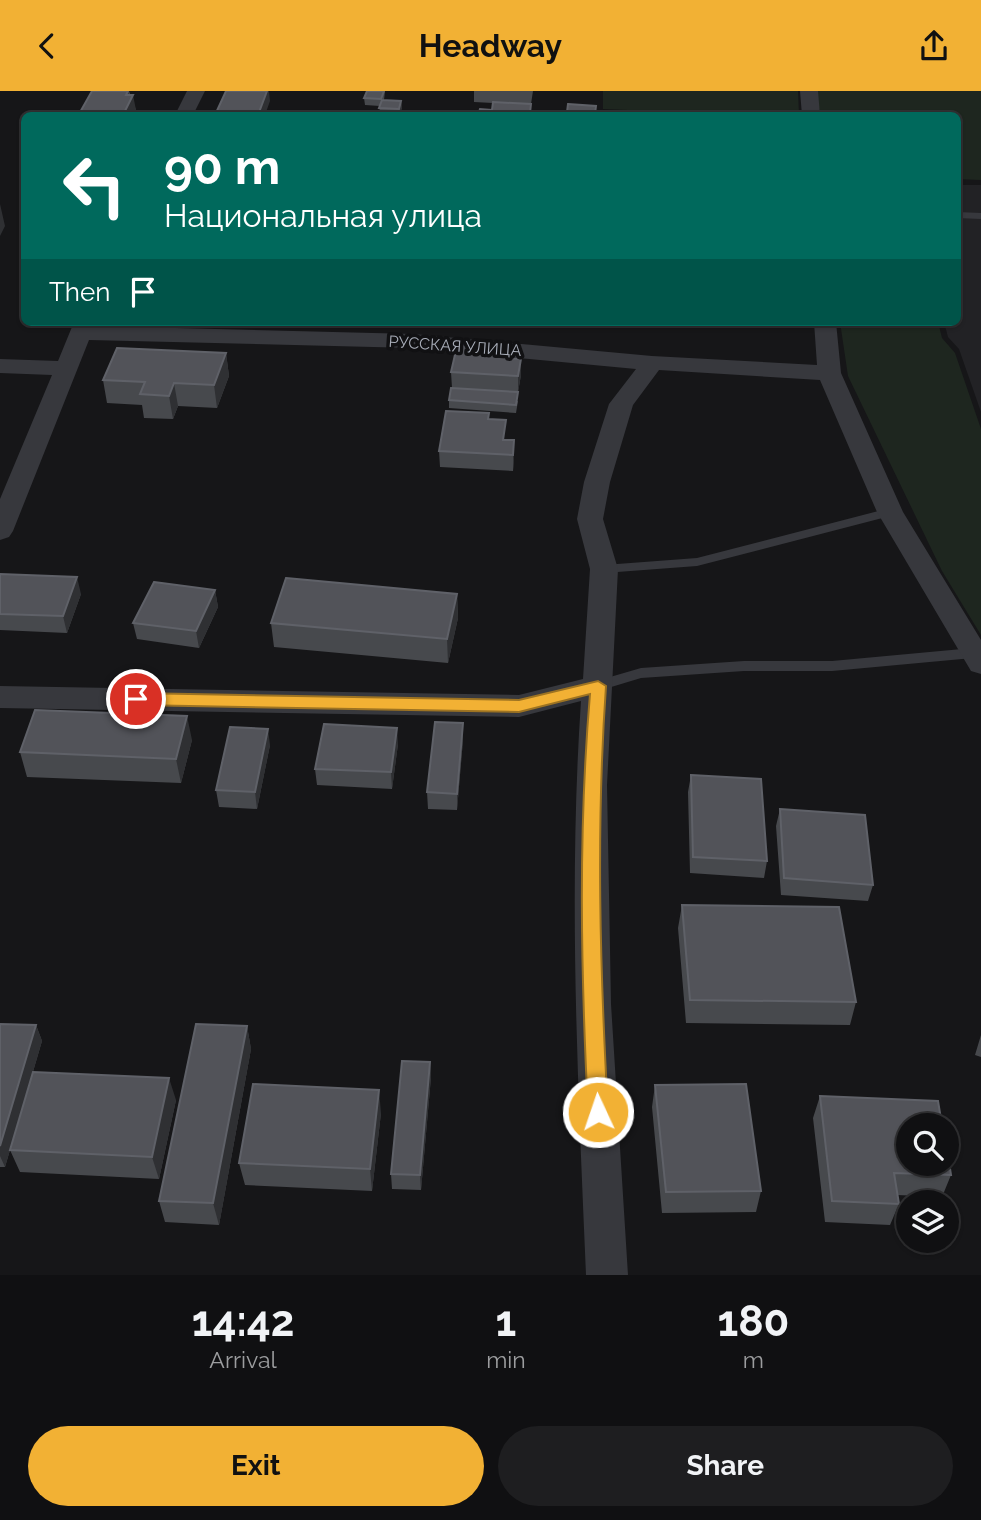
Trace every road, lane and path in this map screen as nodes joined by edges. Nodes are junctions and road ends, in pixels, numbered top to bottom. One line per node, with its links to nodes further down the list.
1 (196, 91): 3 (street)
2 (809, 91): 4 (street)
3 (186, 112)
4 (811, 112)
5 (961, 215): 6 (lane)
6 (981, 216)
7 (825, 326): 12 (street)
8 (82, 327): 9 (street, РУССКАЯ УЛИЦА); 11 (street)
9 (652, 363): 12 (street, РУССКАЯ УЛИЦА); 15 (street)
10 (0, 366): 11 (street)
11 (66, 367): 14 (street)
12 (829, 373): 13 (street)
13 (890, 512): 15 (lane); 16 (street)
14 (0, 531)
15 (604, 569): 17 (street)
16 (977, 659): 17 (lane)
17 (598, 686): 18 (street); 19 (street)
18 (0, 697)
19 (607, 1275)

